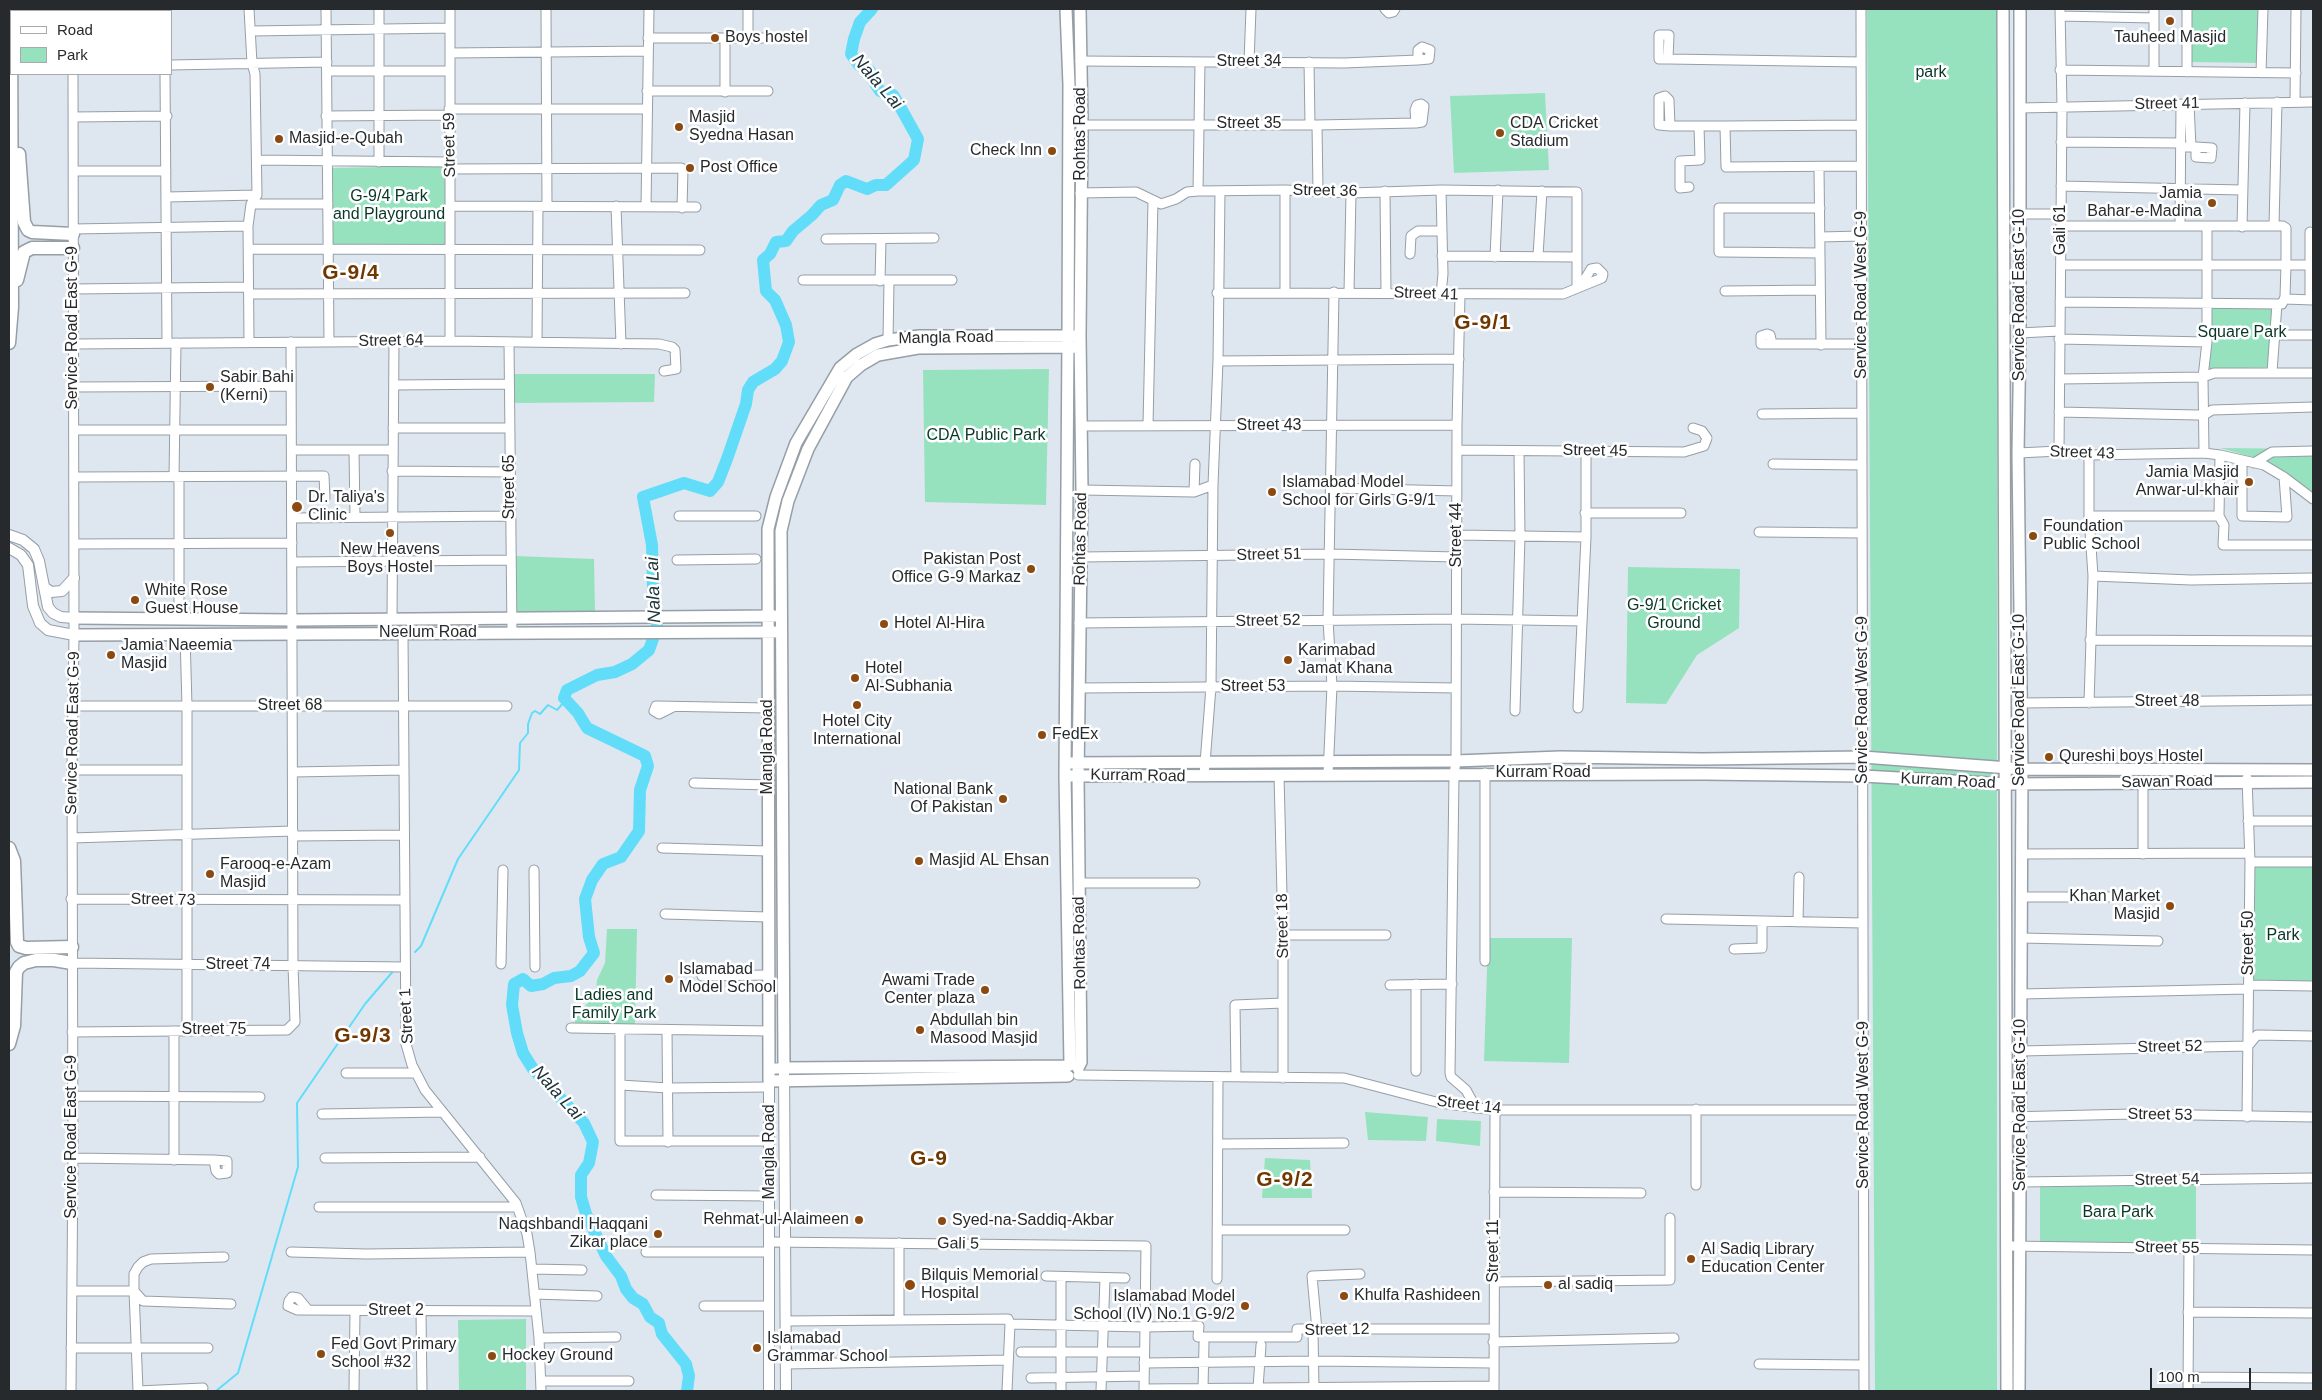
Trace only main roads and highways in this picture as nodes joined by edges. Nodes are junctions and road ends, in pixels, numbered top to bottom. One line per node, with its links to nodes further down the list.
1 (1066, 9): 12 (main road, Rohtas Road)
2 (1080, 9): 12 (main road, Rohtas Road)
3 (2003, 9): 10 (main road, Service Road East G-10)
4 (2020, 9): 9 (main road, Service Road East G-10)
5 (11, 75): 6 (main road)
6 (11, 107): 7 (main road); 11 (main road)
7 (73, 232)
8 (73, 248): 11 (main road)
9 (2020, 266): 10 (main road); 25 (main road, Service Road East G-10)
10 (2004, 267): 23 (main road, Service Road East G-10)
11 (12, 307): 13 (main road)
12 (1074, 342): 14 (main road, Rohtas Road); 15 (main road, Rohtas Road); 16 (main road, Mangla Road); 17 (main road, Mangla Road)
13 (9, 343)
14 (1068, 579): 15 (main road); 22 (main road, Rohtas Road)
15 (1080, 579): 24 (main road, Rohtas Road)
16 (768, 616): 17 (main road, Neelum Road); 18 (main road, Neelum Road); 19 (main road, Mangla Road)
17 (781, 616): 20 (main road, Mangla Road)
18 (74, 618)
19 (768, 632): 20 (main road, Neelum Road); 21 (main road, Neelum Road); 38 (main road, Mangla Road)
20 (781, 632): 38 (main road, Mangla Road)
21 (74, 635)
22 (1066, 762): 24 (main road, Kurram Road); 27 (main road, Rohtas Road)
23 (2005, 768): 24 (main road, Kurram Road); 25 (main road, Sawan Road); 30 (main road, Service Road East G-10)
24 (1078, 769): 27 (main road, Kurram Road); 30 (main road, Kurram Road); 38 (main road, Rohtas Road)
25 (2022, 769): 28 (main road, Sawan Road); 31 (main road, Service Road East G-10)
26 (2313, 770): 28 (main road, Sawan Road)
27 (1065, 776): 38 (main road, Rohtas Road)
28 (2247, 776): 29 (main road, Sawan Road); 31 (main road, Sawan Road)
29 (2313, 782)
30 (2006, 784): 31 (main road, Kurram Road); 39 (main road, Service Road East G-10)
31 (2021, 784): 40 (main road, Service Road East G-10)
32 (9, 848): 34 (main road)
33 (72, 948): 35 (main road)
34 (36, 954): 35 (main road); 37 (main road)
35 (53, 954): 36 (main road)
36 (72, 963)
37 (9, 1044)
38 (1072, 1070)
39 (2007, 1391)
40 (2019, 1391)

